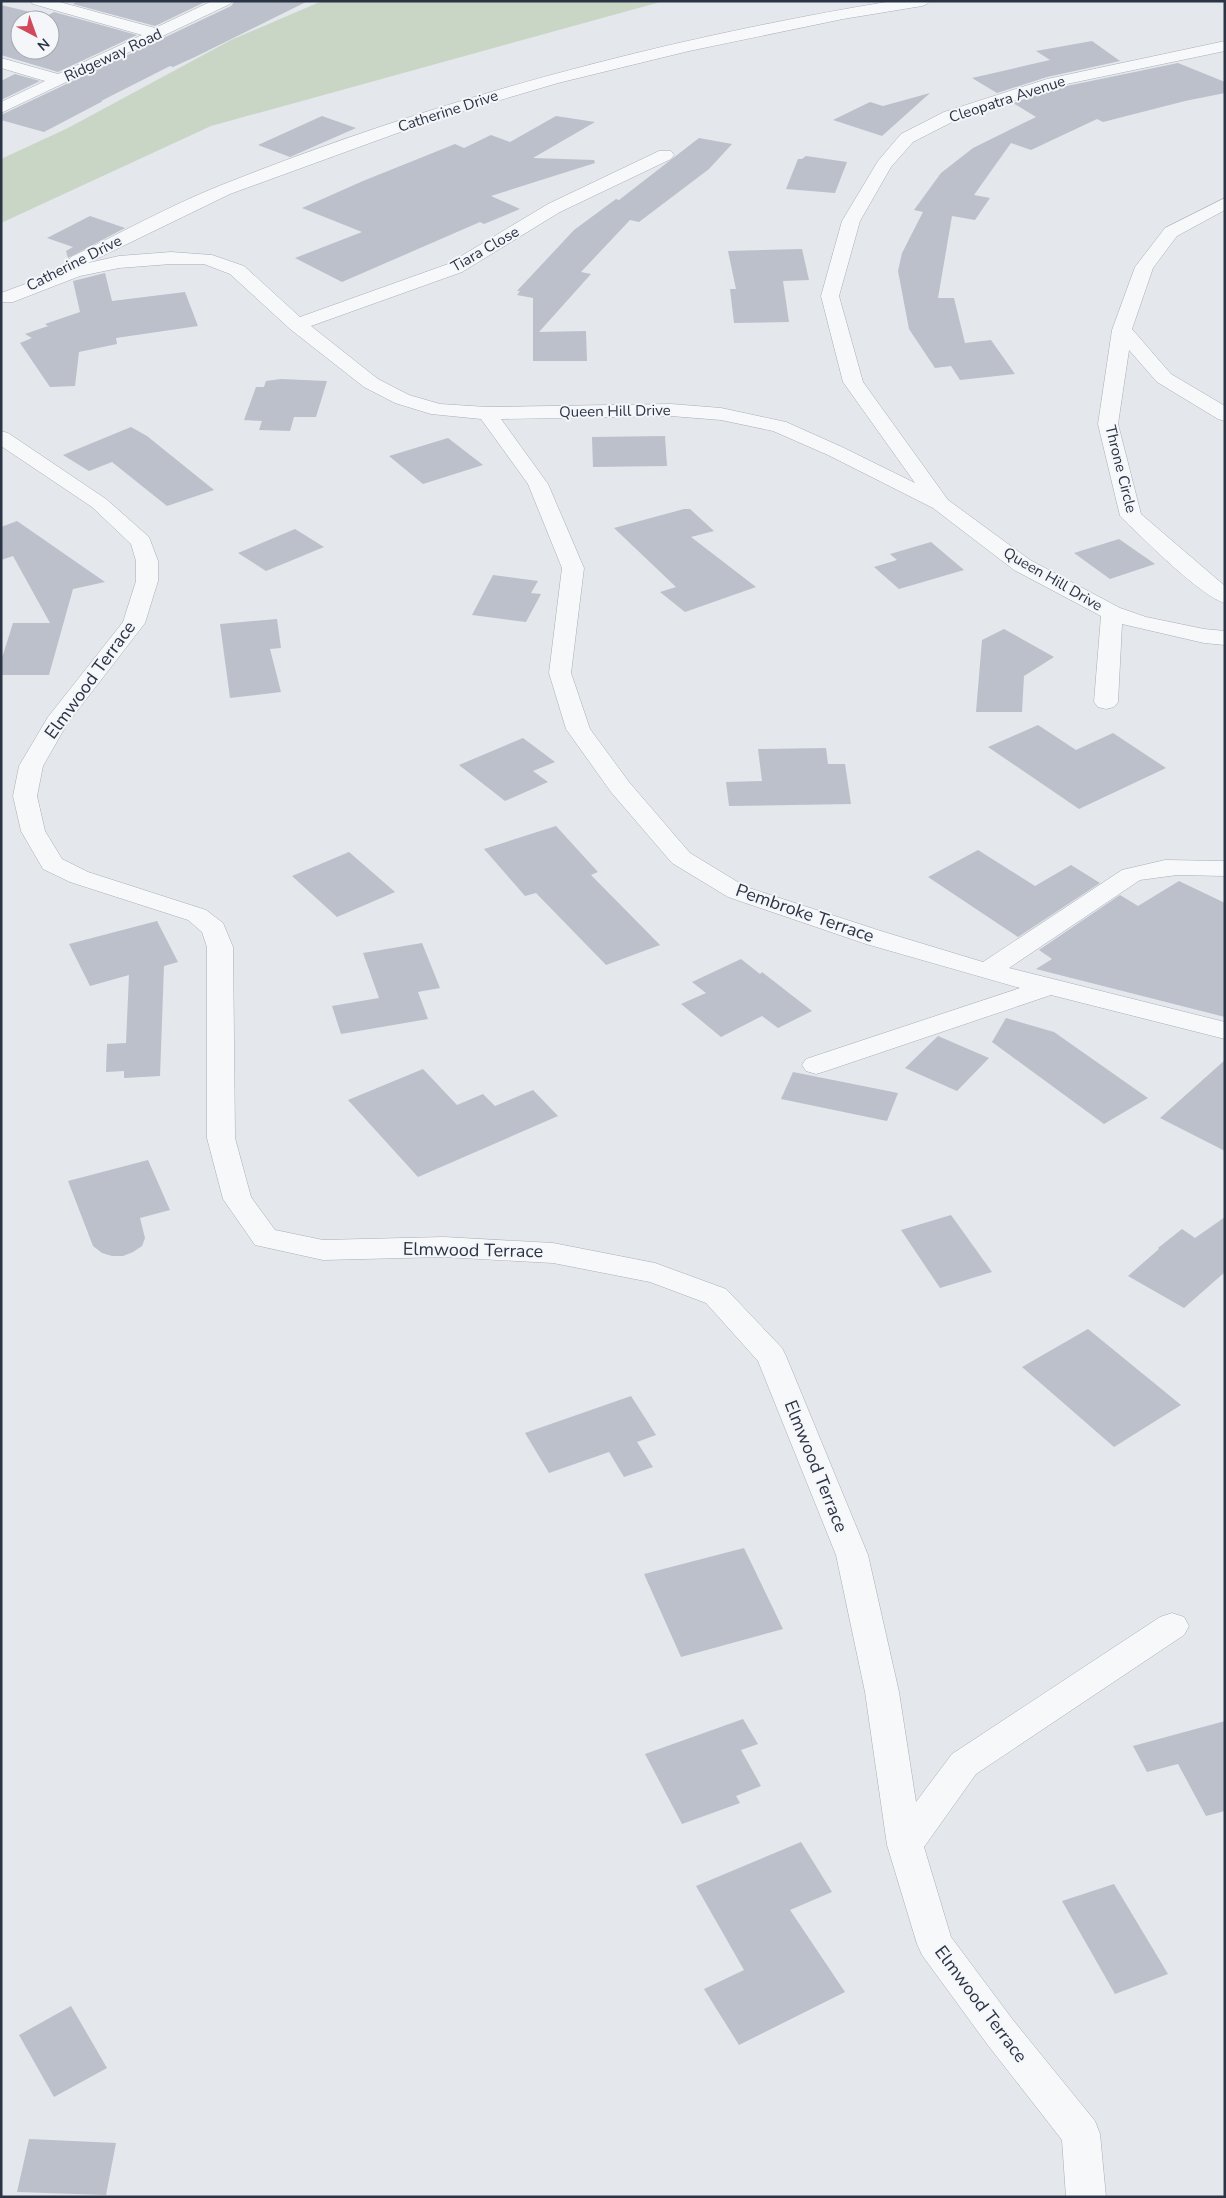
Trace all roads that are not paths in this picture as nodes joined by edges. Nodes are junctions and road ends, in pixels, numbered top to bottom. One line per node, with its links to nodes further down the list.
1 (38, 1): 4 (street)
2 (225, 1): 4 (street, Ridgeway Road)
3 (922, 1): 11 (street, Catherine Drive)
4 (157, 34): 7 (street, Ridgeway Road)
5 (1225, 46): 17 (street, Cleopatra Avenue)
6 (1, 64): 7 (street)
7 (60, 80): 8 (street, Ridgeway Road)
8 (1, 108)
9 (666, 155): 12 (street, Tiara Close)
10 (1225, 203): 13 (street, Throne Circle)
11 (4, 300): 12 (street, Queen Hill Drive)
12 (297, 325): 14 (street, Queen Hill Drive)
13 (1122, 330): 15 (street); 18 (street, Throne Circle)
14 (487, 413): 17 (street, Queen Hill Drive); 23 (street, Pembroke Terrace)
15 (1225, 415)
16 (1, 437): 28 (street, Elmwood Terrace)
17 (940, 504): 19 (street, Queen Hill Drive)
18 (1225, 596)
19 (1112, 613): 20 (street, Queen Hill Drive); 21 (street)
20 (1225, 638)
21 (1106, 702)
22 (1225, 869): 23 (street)
23 (988, 970): 24 (street, Pembroke Terrace)
24 (1049, 987): 25 (street, Pembroke Terrace); 26 (street)
25 (1225, 1031)
26 (816, 1065)
27 (1172, 1626): 28 (street)
28 (905, 1845): 29 (street, Elmwood Terrace)
29 (1086, 2197)

